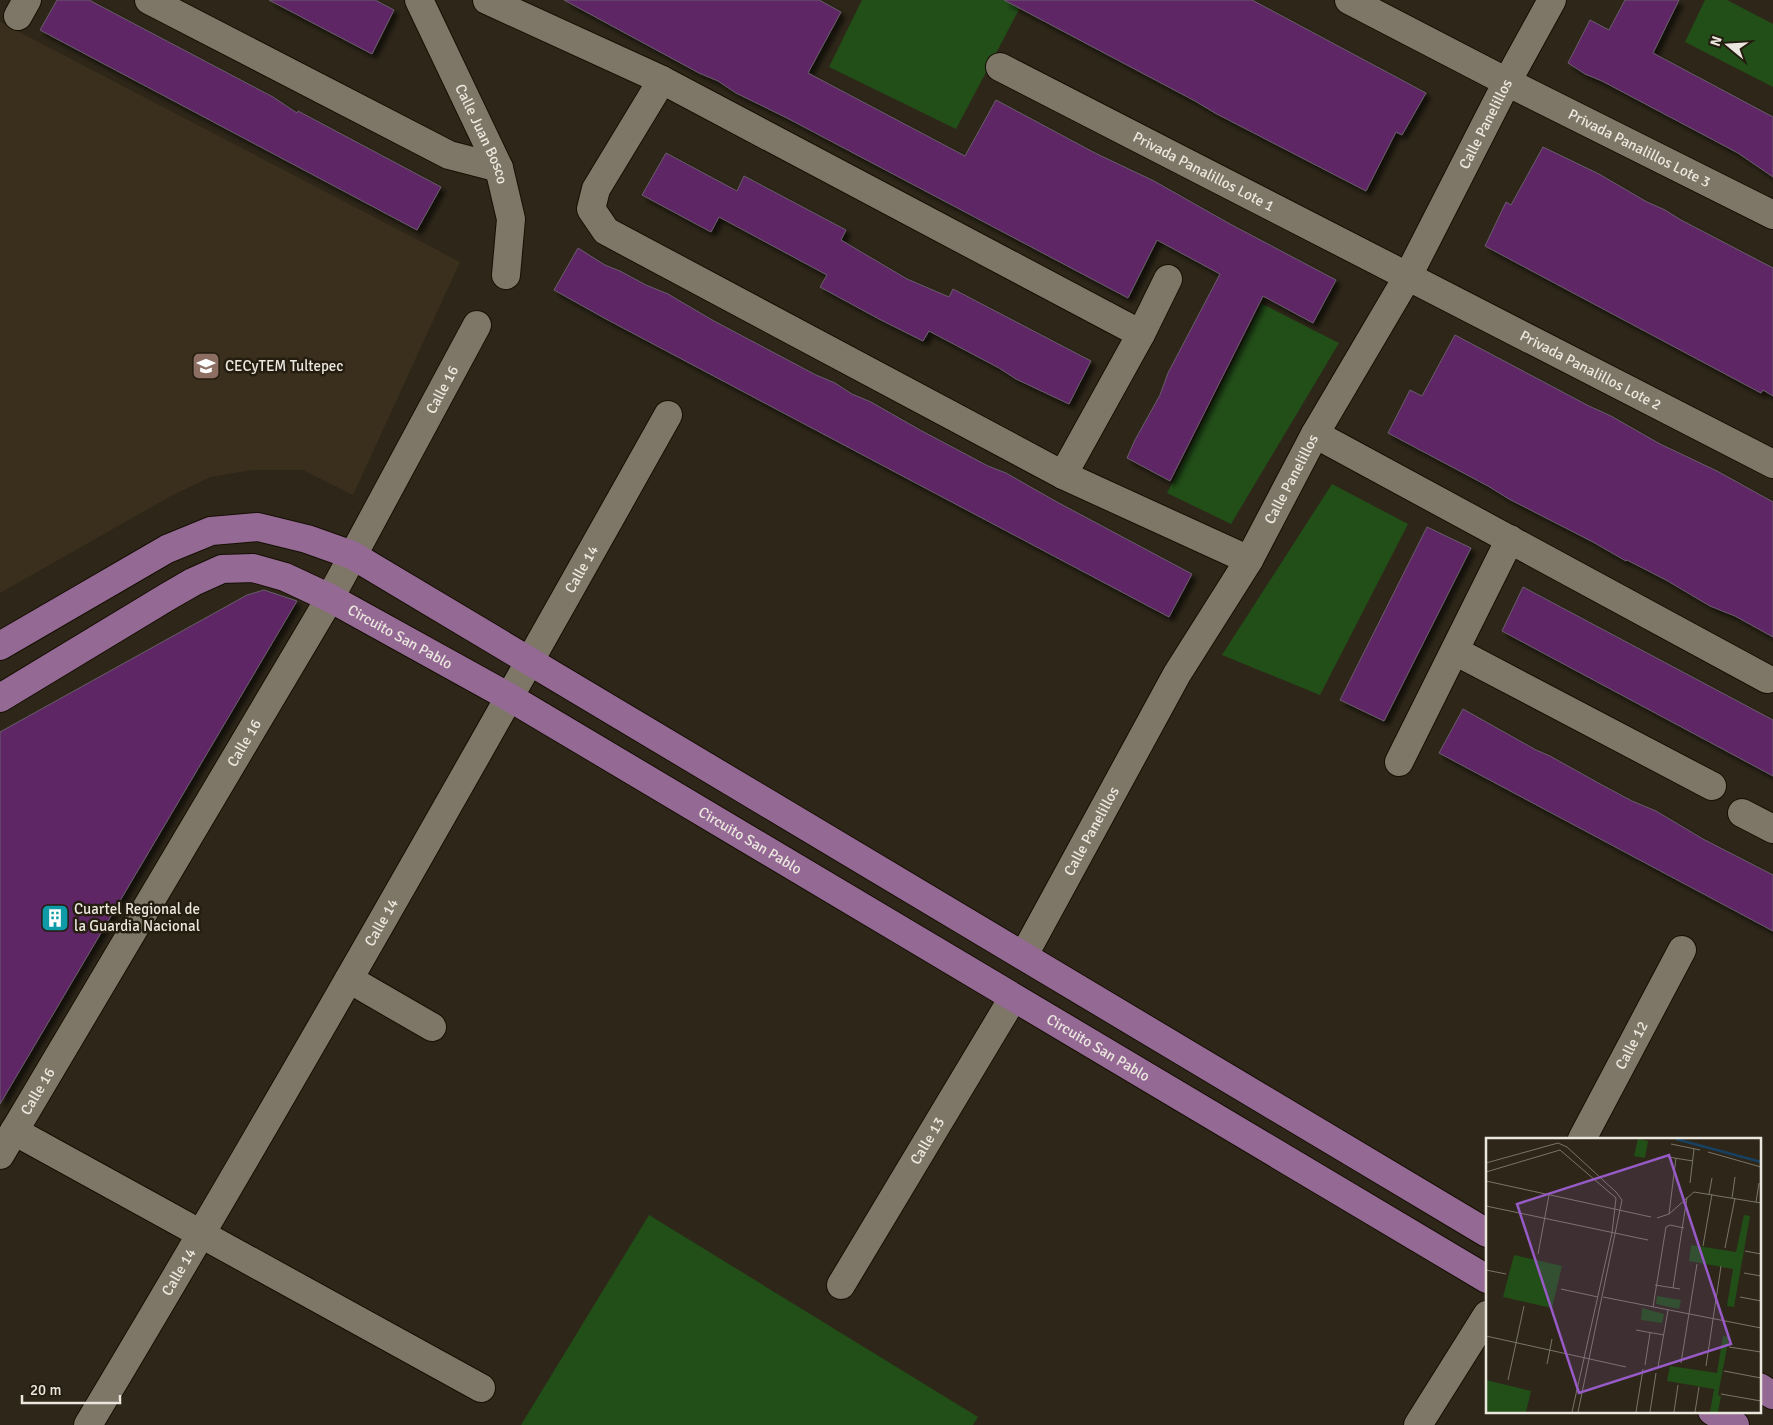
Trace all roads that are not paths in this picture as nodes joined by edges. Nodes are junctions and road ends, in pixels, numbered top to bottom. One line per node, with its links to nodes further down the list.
1 (149, 0): 9 (street)
2 (419, 0): 9 (street, Calle Juan Bosco)
3 (487, 0): 7 (street)
4 (1349, 0): 8 (street, Privada Panalillos Lote 3)
5 (1552, 0): 8 (street, Calle Panelillos)
6 (1000, 67): 12 (street, Privada Panalillos Lote 1)
7 (662, 80): 15 (street); 19 (street)
8 (1508, 82): 10 (street, Privada Panalillos Lote 3); 12 (street, Calle Panelillos)
9 (499, 168): 11 (street, Calle Juan Bosco)
10 (1773, 215)
11 (506, 275)
12 (1408, 276): 17 (street, Calle Panelillos); 18 (street, Privada Panalillos Lote 2)
13 (1168, 279): 15 (street)
14 (477, 325): 21 (street, Calle 16)
15 (1141, 334): 19 (street)
16 (668, 416): 26 (street, Calle 14)
17 (1315, 434): 20 (street); 22 (street, Calle Panelillos)
18 (1773, 464)
19 (1063, 475): 22 (street)
20 (1510, 539): 25 (street); 27 (street)
21 (352, 555): 23 (street, Calle 16); 24 (main road); 26 (main road)
22 (1249, 560): 35 (street, Calle Panelillos)
23 (330, 598): 28 (main road, Circuito San Pablo); 29 (main road, Circuito San Pablo); 39 (street, Calle 16)
24 (0, 646)
25 (1455, 651): 30 (street); 31 (street)
26 (530, 662): 28 (street, Calle 14); 35 (main road)
27 (1767, 678)
28 (509, 697): 36 (street, Calle 14); 37 (main road, Circuito San Pablo)
29 (0, 698)
30 (1399, 762)
31 (1712, 786)
32 (1742, 813): 33 (street)
33 (1773, 829)
34 (1682, 950): 40 (street, Calle 12)
35 (1024, 955): 42 (main road)
36 (349, 979): 38 (street); 43 (street, Calle 14)
37 (1013, 998): 44 (main road, Circuito San Pablo); 45 (street, Calle 13)
38 (432, 1026)
39 (14, 1131): 41 (street, Calle 16); 43 (street)
40 (1583, 1138)
41 (0, 1155)
42 (1486, 1232)
43 (202, 1235): 47 (street); 51 (street, Calle 14)
44 (1486, 1278)
45 (840, 1285)
46 (1486, 1317): 52 (street)
47 (481, 1388)
48 (1760, 1388): 49 (main road)
49 (1773, 1394)
50 (1714, 1412): 53 (main road)
51 (88, 1425)
52 (1418, 1425)
53 (1735, 1425)

